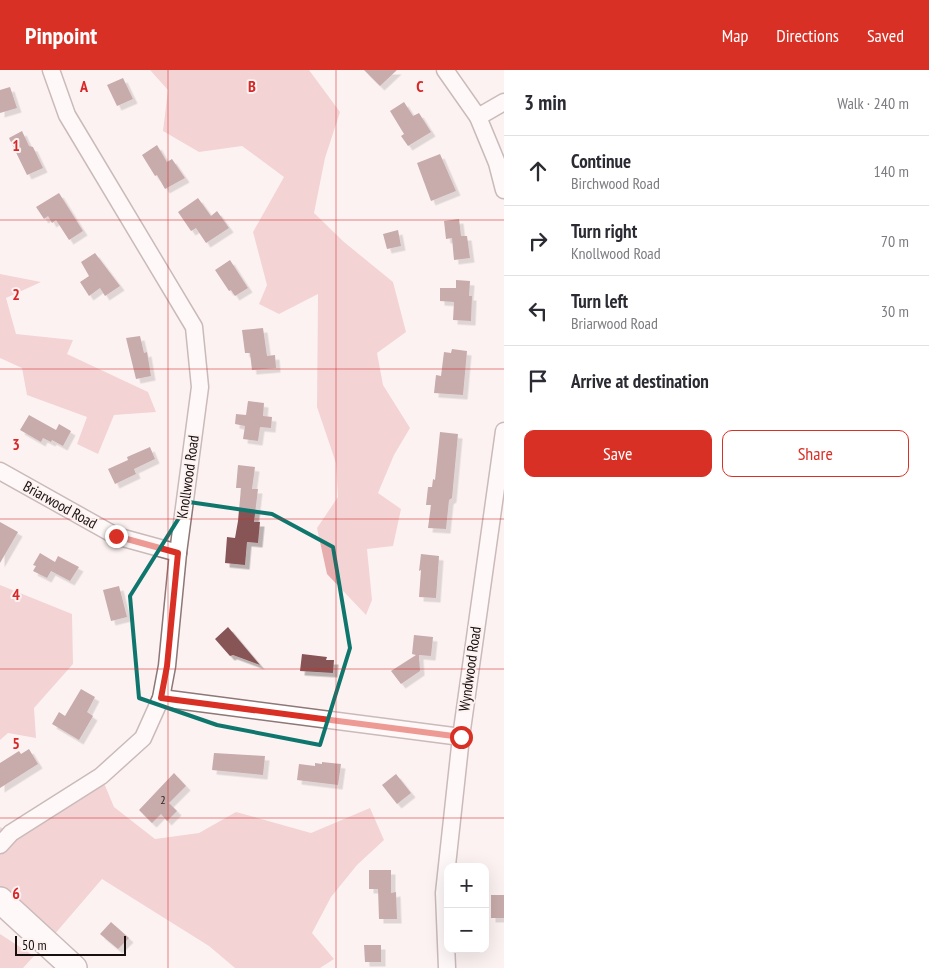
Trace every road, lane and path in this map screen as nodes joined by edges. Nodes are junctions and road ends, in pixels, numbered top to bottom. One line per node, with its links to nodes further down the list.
1 (51, 70): 8 (street, Knollwood Road)
2 (445, 70): 4 (street)
3 (504, 102): 4 (street)
4 (478, 117): 5 (street)
5 (504, 190)
6 (504, 431): 10 (street, Wyndwood Road)
7 (0, 472): 8 (street, Briarwood Road)
8 (178, 553): 9 (street, Knollwood Road)
9 (161, 698): 10 (street); 11 (street, Knollwood Road)
10 (461, 737): 14 (street, Wyndwood Road)
11 (0, 845)
12 (0, 900): 13 (main road)
13 (74, 968)
14 (447, 968)

